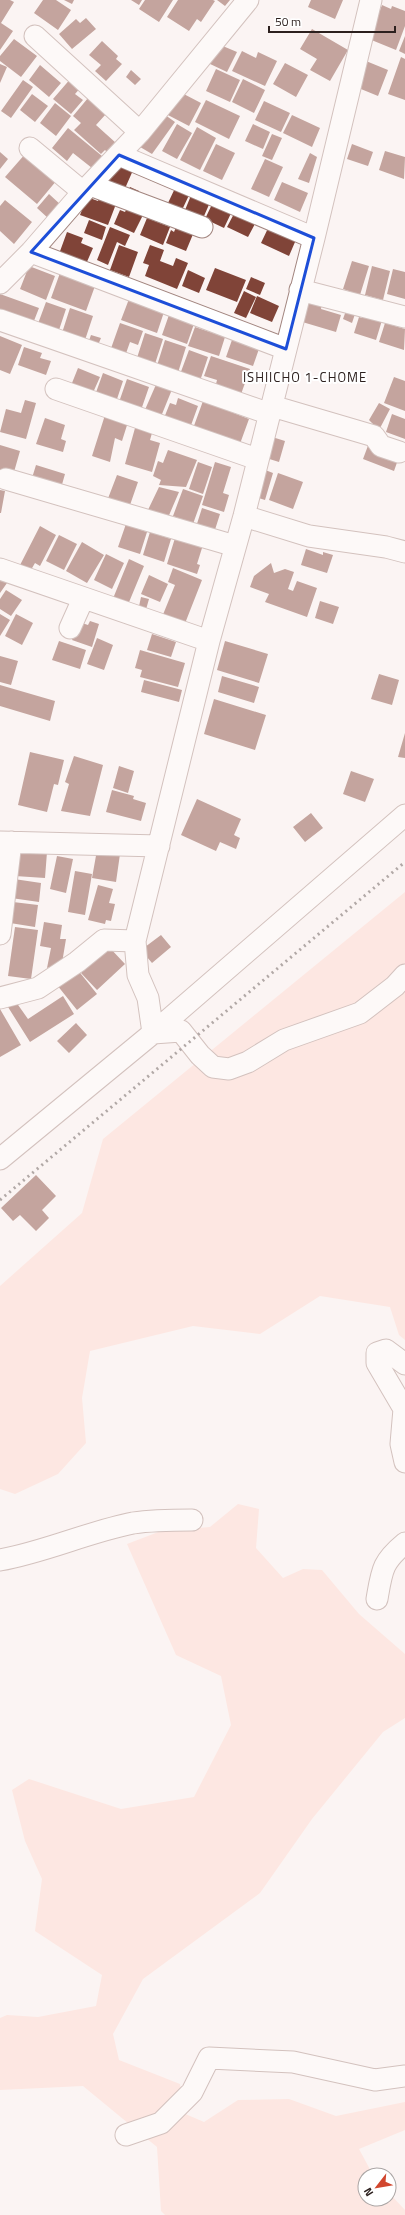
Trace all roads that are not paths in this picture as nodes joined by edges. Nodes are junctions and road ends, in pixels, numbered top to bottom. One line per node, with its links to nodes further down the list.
1 (248, 0): 4 (street)
2 (371, 0): 9 (street)
3 (35, 36): 4 (street)
4 (140, 132): 6 (street)
5 (30, 148): 7 (street)
6 (119, 155): 7 (street); 9 (street)
7 (86, 188): 8 (street); 10 (street)
8 (202, 227)
9 (314, 238): 12 (street)
10 (31, 252): 11 (street); 15 (street)
11 (0, 283)
12 (300, 290): 13 (street); 15 (street)
13 (405, 317)
14 (0, 320): 17 (street)
15 (286, 349): 17 (street)
16 (56, 389): 19 (street)
17 (271, 410): 18 (street); 19 (street)
18 (399, 452)
19 (257, 459): 21 (street)
20 (6, 479): 22 (street)
21 (244, 516): 22 (street); 23 (street)
22 (235, 546): 27 (street)
23 (405, 552)
24 (0, 569): 25 (street)
25 (83, 599): 26 (street); 27 (street)
26 (70, 628)
27 (209, 641): 30 (street)
28 (405, 814): 35 (street)
29 (6, 842): 30 (street); 31 (street)
30 (159, 846): 32 (street)
31 (0, 934)
32 (135, 941): 34 (street); 35 (street)
33 (405, 975): 35 (street)
34 (0, 998)
35 (153, 1033): 36 (street)
36 (0, 1159)
37 (405, 1364): 38 (street)
38 (405, 1462)
39 (192, 1520): 41 (street)
40 (405, 1543): 42 (street)
41 (0, 1560)
42 (377, 1599)
43 (405, 2076): 44 (street)
44 (126, 2135)

